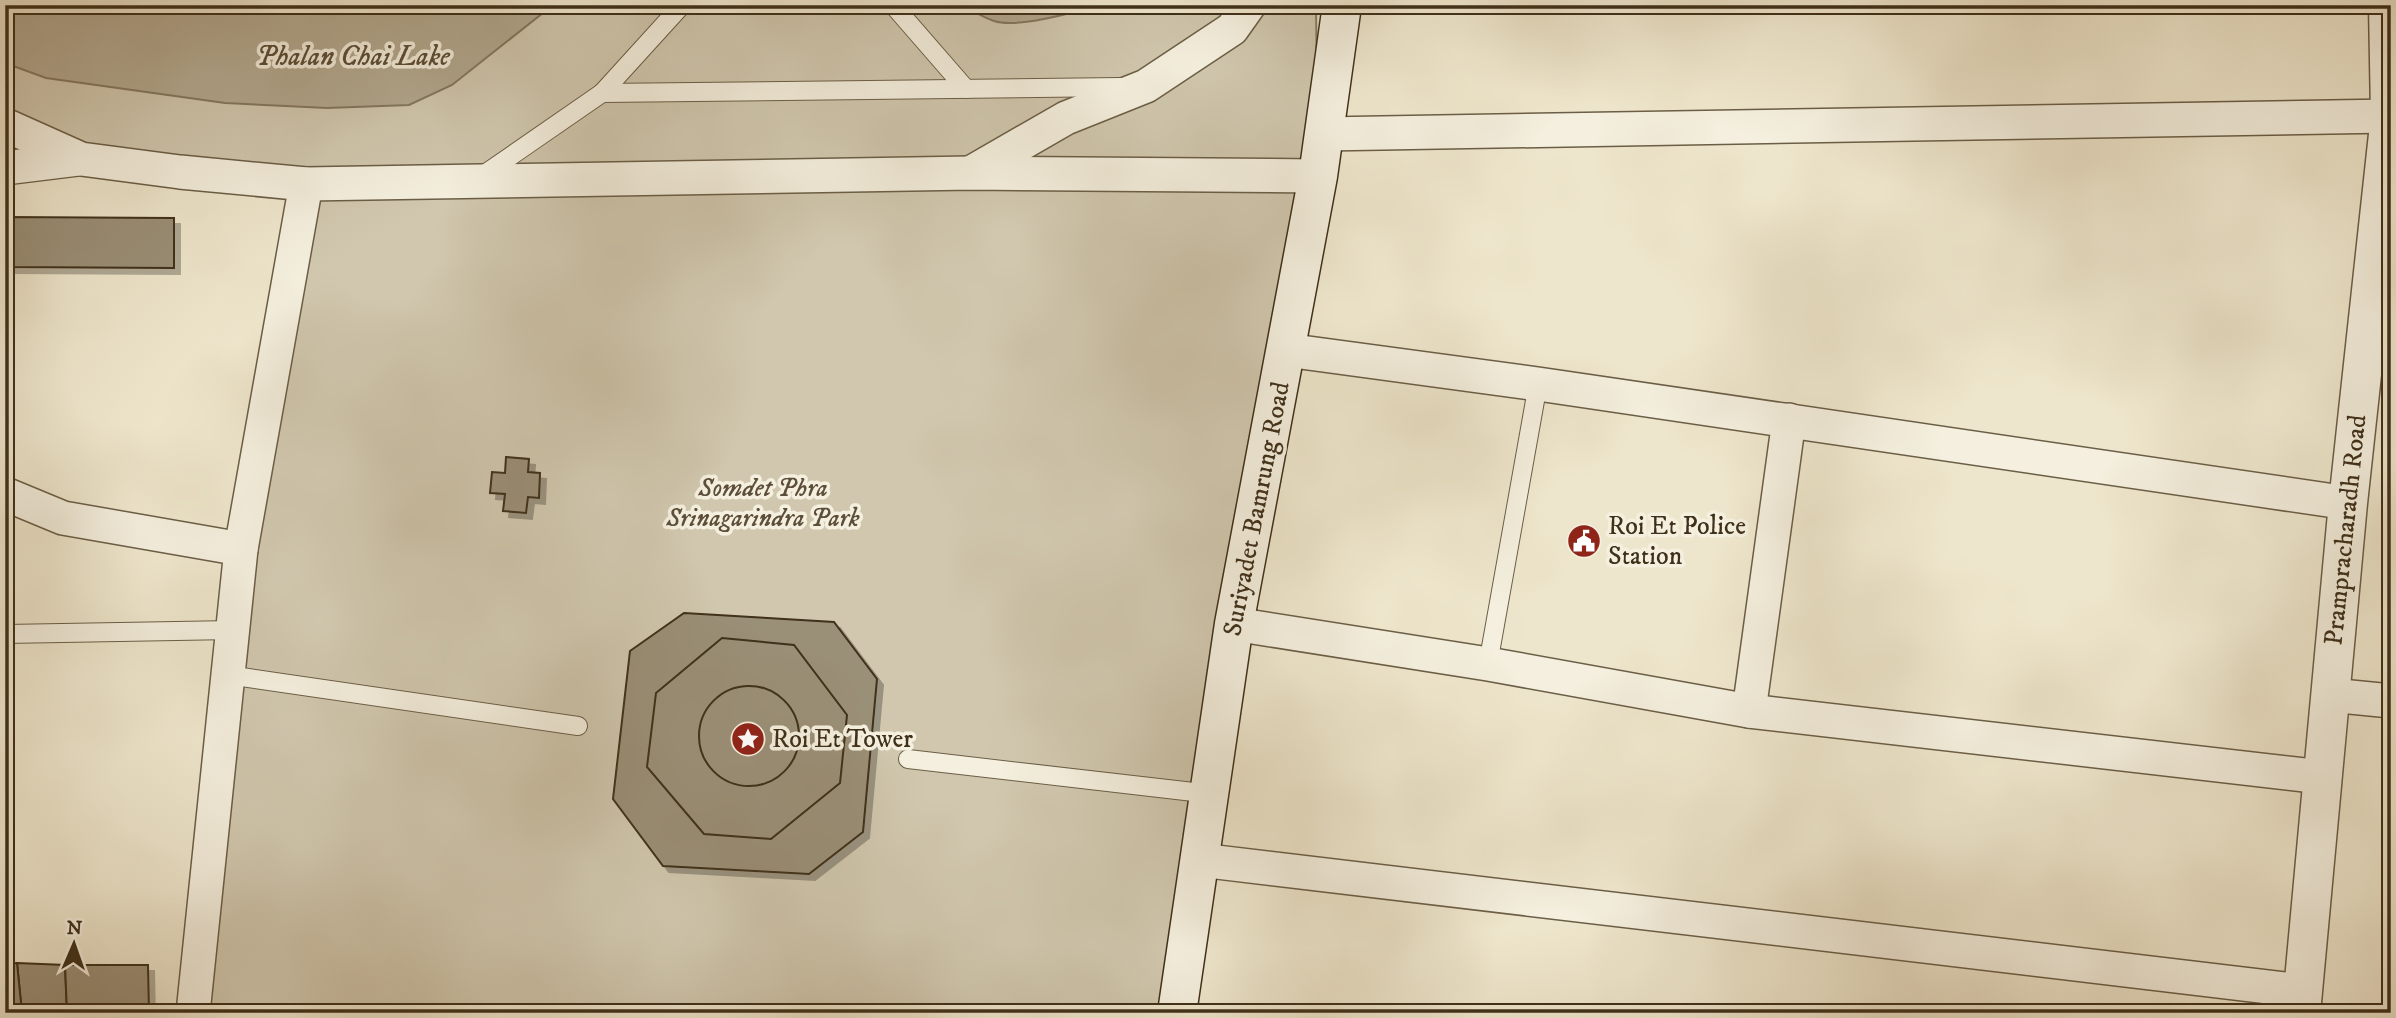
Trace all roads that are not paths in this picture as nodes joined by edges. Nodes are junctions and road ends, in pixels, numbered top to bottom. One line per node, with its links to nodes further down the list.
1 (682, 5): 8 (lane)
2 (894, 5): 7 (lane)
3 (1249, 5): 6 (street)
4 (1342, 5): 11 (main road, Suriyadet Bamrung Road)
5 (2388, 5): 9 (main road, Prampracharadh Road)
6 (1146, 86): 7 (lane); 14 (street)
7 (966, 89): 8 (lane)
8 (602, 93): 16 (lane)
9 (2390, 116): 11 (street); 22 (main road, Prampracharadh Road)
10 (5, 125): 12 (street)
11 (1324, 134): 15 (main road, Suriyadet Bamrung Road)
12 (81, 159): 13 (street); 17 (street)
13 (5, 168)
14 (971, 173): 15 (street); 16 (street)
15 (1318, 176): 18 (main road, Suriyadet Bamrung Road)
16 (474, 181): 17 (street)
17 (306, 184): 23 (street)
18 (1286, 350): 19 (street); 24 (main road, Suriyadet Bamrung Road)
19 (1538, 384): 20 (street); 27 (lane)
20 (1788, 421): 22 (street); 31 (street)
21 (5, 494): 23 (street)
22 (2348, 503): 29 (main road, Prampracharadh Road)
23 (241, 549): 25 (street)
24 (1234, 624): 27 (street); 35 (main road, Suriyadet Bamrung Road)
25 (233, 630): 26 (lane); 28 (street)
26 (5, 634)
27 (1488, 664): 31 (street)
28 (228, 675): 32 (lane); 38 (street)
29 (2330, 695): 30 (street); 34 (main road, Prampracharadh Road)
30 (2391, 701)
31 (1749, 712): 34 (street)
32 (578, 726)
33 (908, 759): 35 (lane)
34 (2322, 777): 37 (main road, Prampracharadh Road)
35 (1211, 794): 36 (main road, Suriyadet Bamrung Road)
36 (1200, 860): 37 (street); 39 (main road, Suriyadet Bamrung Road)
37 (2302, 1002)
38 (193, 1013)
39 (1177, 1013)

